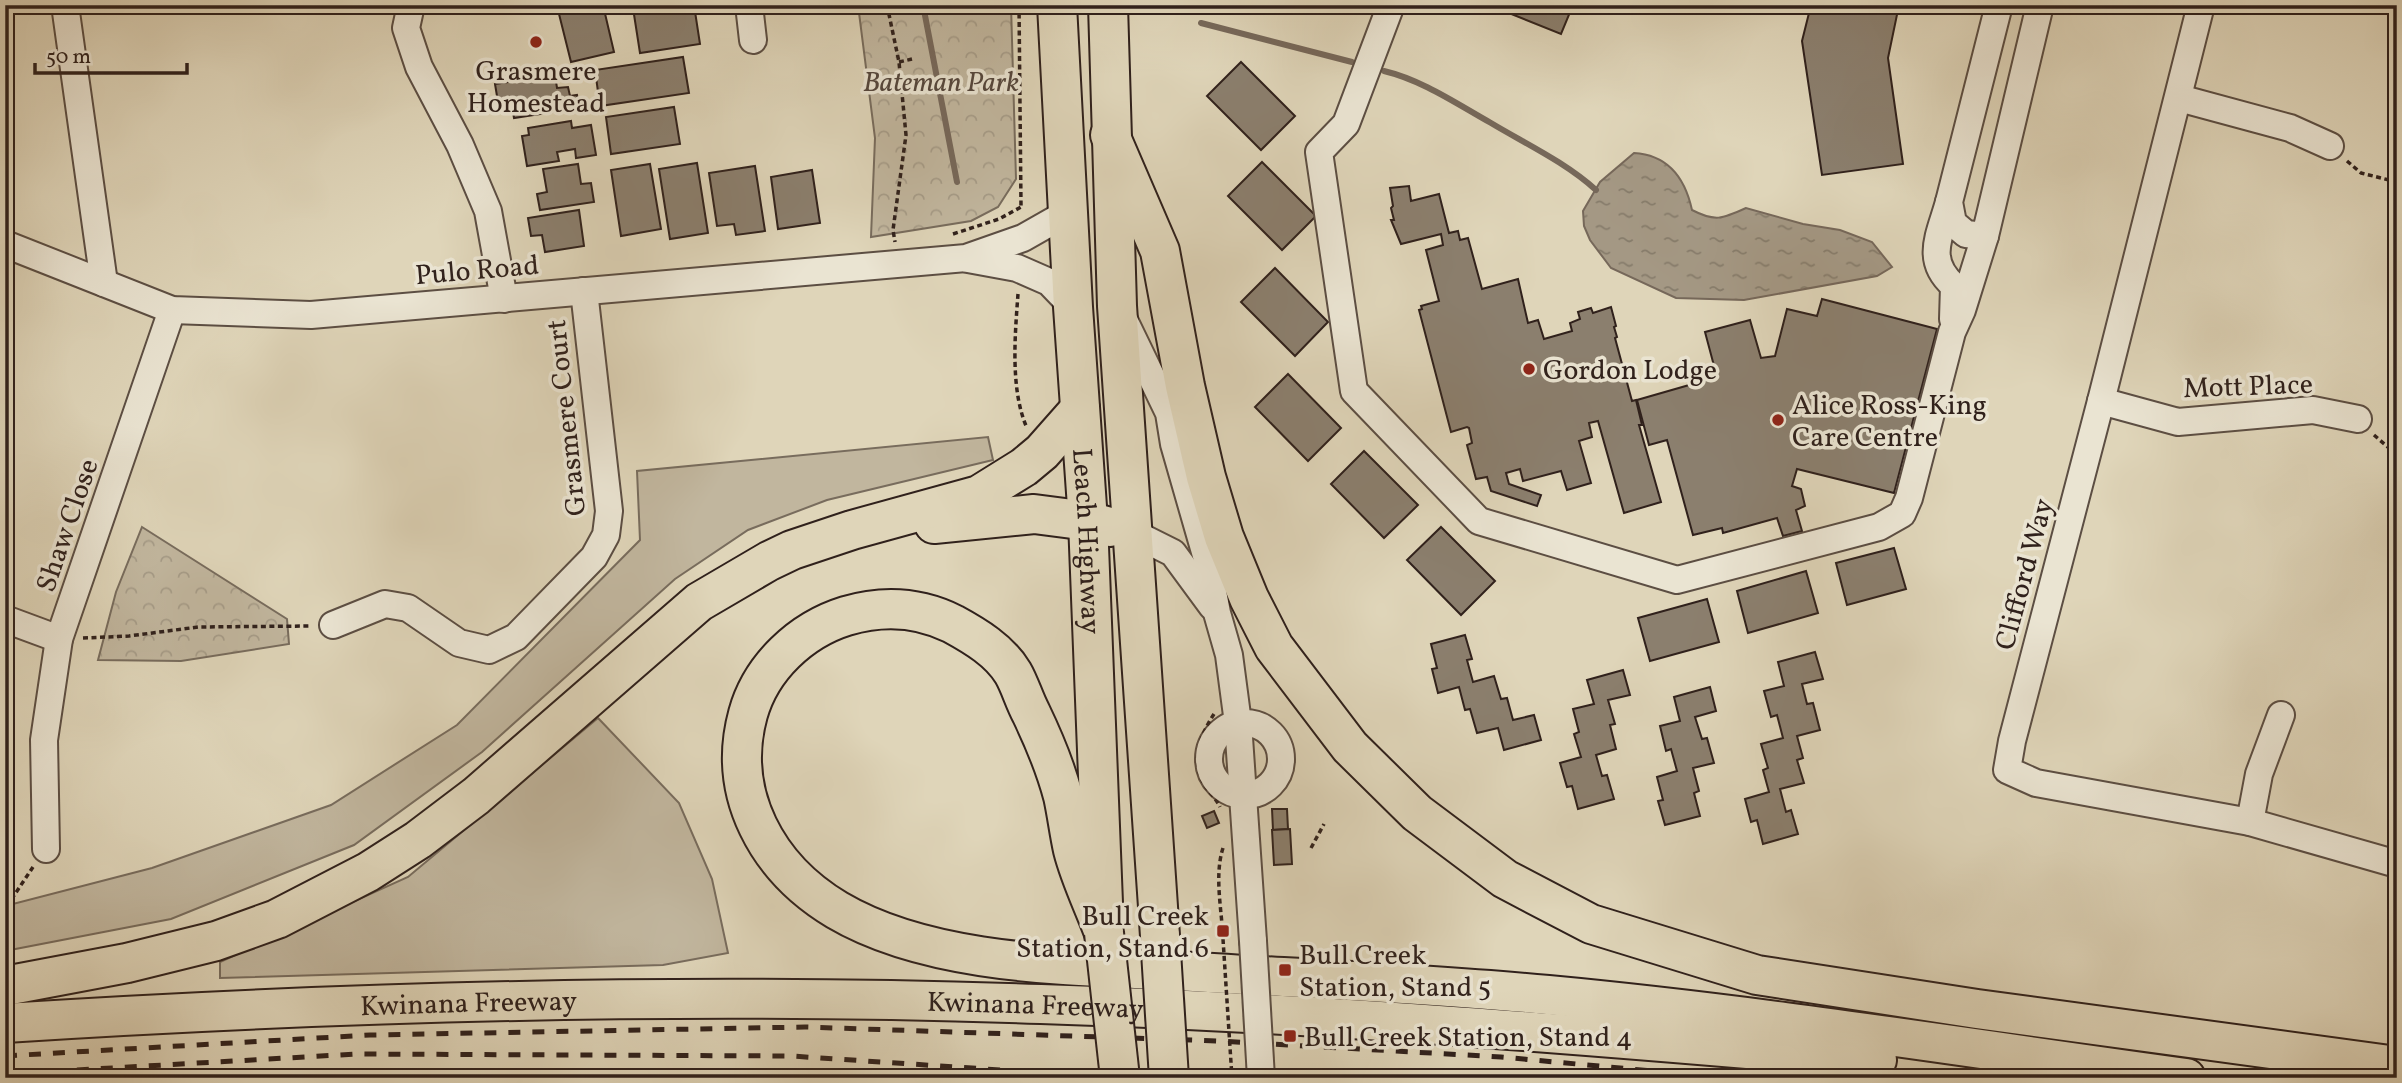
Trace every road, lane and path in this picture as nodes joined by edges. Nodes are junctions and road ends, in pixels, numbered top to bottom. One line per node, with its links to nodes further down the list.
1 (65, 5): 27 (street)
2 (411, 5): 29 (street)
3 (749, 5): 12 (street)
4 (887, 5): 14 (path)
5 (1019, 5): 20 (path)
6 (1057, 5): 21 (highway, Leach Highway)
7 (1108, 5): 16 (highway, Leach Highway)
8 (1391, 5): 33 (street)
9 (1999, 5): 19 (street)
10 (2040, 5): 22 (street)
11 (2201, 5): 15 (street, Clifford Way)
12 (753, 40)
13 (912, 59): 14 (path)
14 (899, 62): 24 (path)
15 (2179, 98): 17 (street); 34 (street, Clifford Way)
16 (1110, 135): 30 (highway, Leach Highway); 61 (highway)
17 (2330, 146): 18 (path)
18 (2397, 182)
19 (1949, 202): 22 (street); 33 (street)
20 (1021, 207)
21 (1068, 213): 25 (street, Pulo Road); 31 (highway, Leach Highway)
22 (1985, 236): 33 (street)
23 (5, 244): 27 (street, Pulo Road)
24 (896, 249)
25 (966, 258): 26 (street, Pulo Road); 28 (street, Pulo Road)
26 (1020, 270): 31 (street, Pulo Road); 37 (path)
27 (104, 283): 32 (street, Pulo Road)
28 (584, 291): 29 (street, Pulo Road); 44 (street, Grasmere Court)
29 (503, 299): 32 (street, Pulo Road)
30 (1117, 306): 41 (highway, Leach Highway); 42 (street)
31 (1073, 307): 35 (highway, Leach Highway)
32 (172, 310): 45 (street, Shaw Close)
33 (1952, 331)
34 (2101, 401): 36 (street, Mott Place); 51 (street, Clifford Way)
35 (1080, 409): 39 (highway, Leach Highway); 40 (highway)
36 (2358, 419): 38 (path)
37 (1028, 430)
38 (2397, 455)
39 (1088, 521): 40 (highway); 41 (highway); 58 (highway, Leach Highway)
40 (852, 530): 59 (highway)
41 (1133, 533): 42 (street); 63 (highway, Leach Highway, bridge)
42 (1217, 613): 48 (street)
43 (5, 619): 45 (street)
44 (332, 625): 45 (path)
45 (59, 639): 55 (street, Shaw Close)
46 (1216, 708): 50 (path)
47 (2281, 715): 51 (street)
48 (1238, 723): 49 (street); 49 (street)
49 (1244, 796): 65 (street, bridge)
50 (1221, 810)
51 (2250, 822): 56 (street, Clifford Way)
52 (1324, 824): 54 (path)
53 (1226, 838): 64 (path, bridge)
54 (1311, 848)
55 (46, 849): 57 (path)
56 (2397, 864)
57 (5, 903)
58 (1104, 933): 62 (highway, Leach Highway, bridge); 67 (highway)
59 (5, 986)
60 (5, 1023): 66 (highway, Kwinana Freeway)
61 (2397, 1066)
62 (1120, 1078)
63 (1169, 1078)
64 (1232, 1078)
65 (1261, 1078)
66 (2064, 1078)
67 (2186, 1078)

